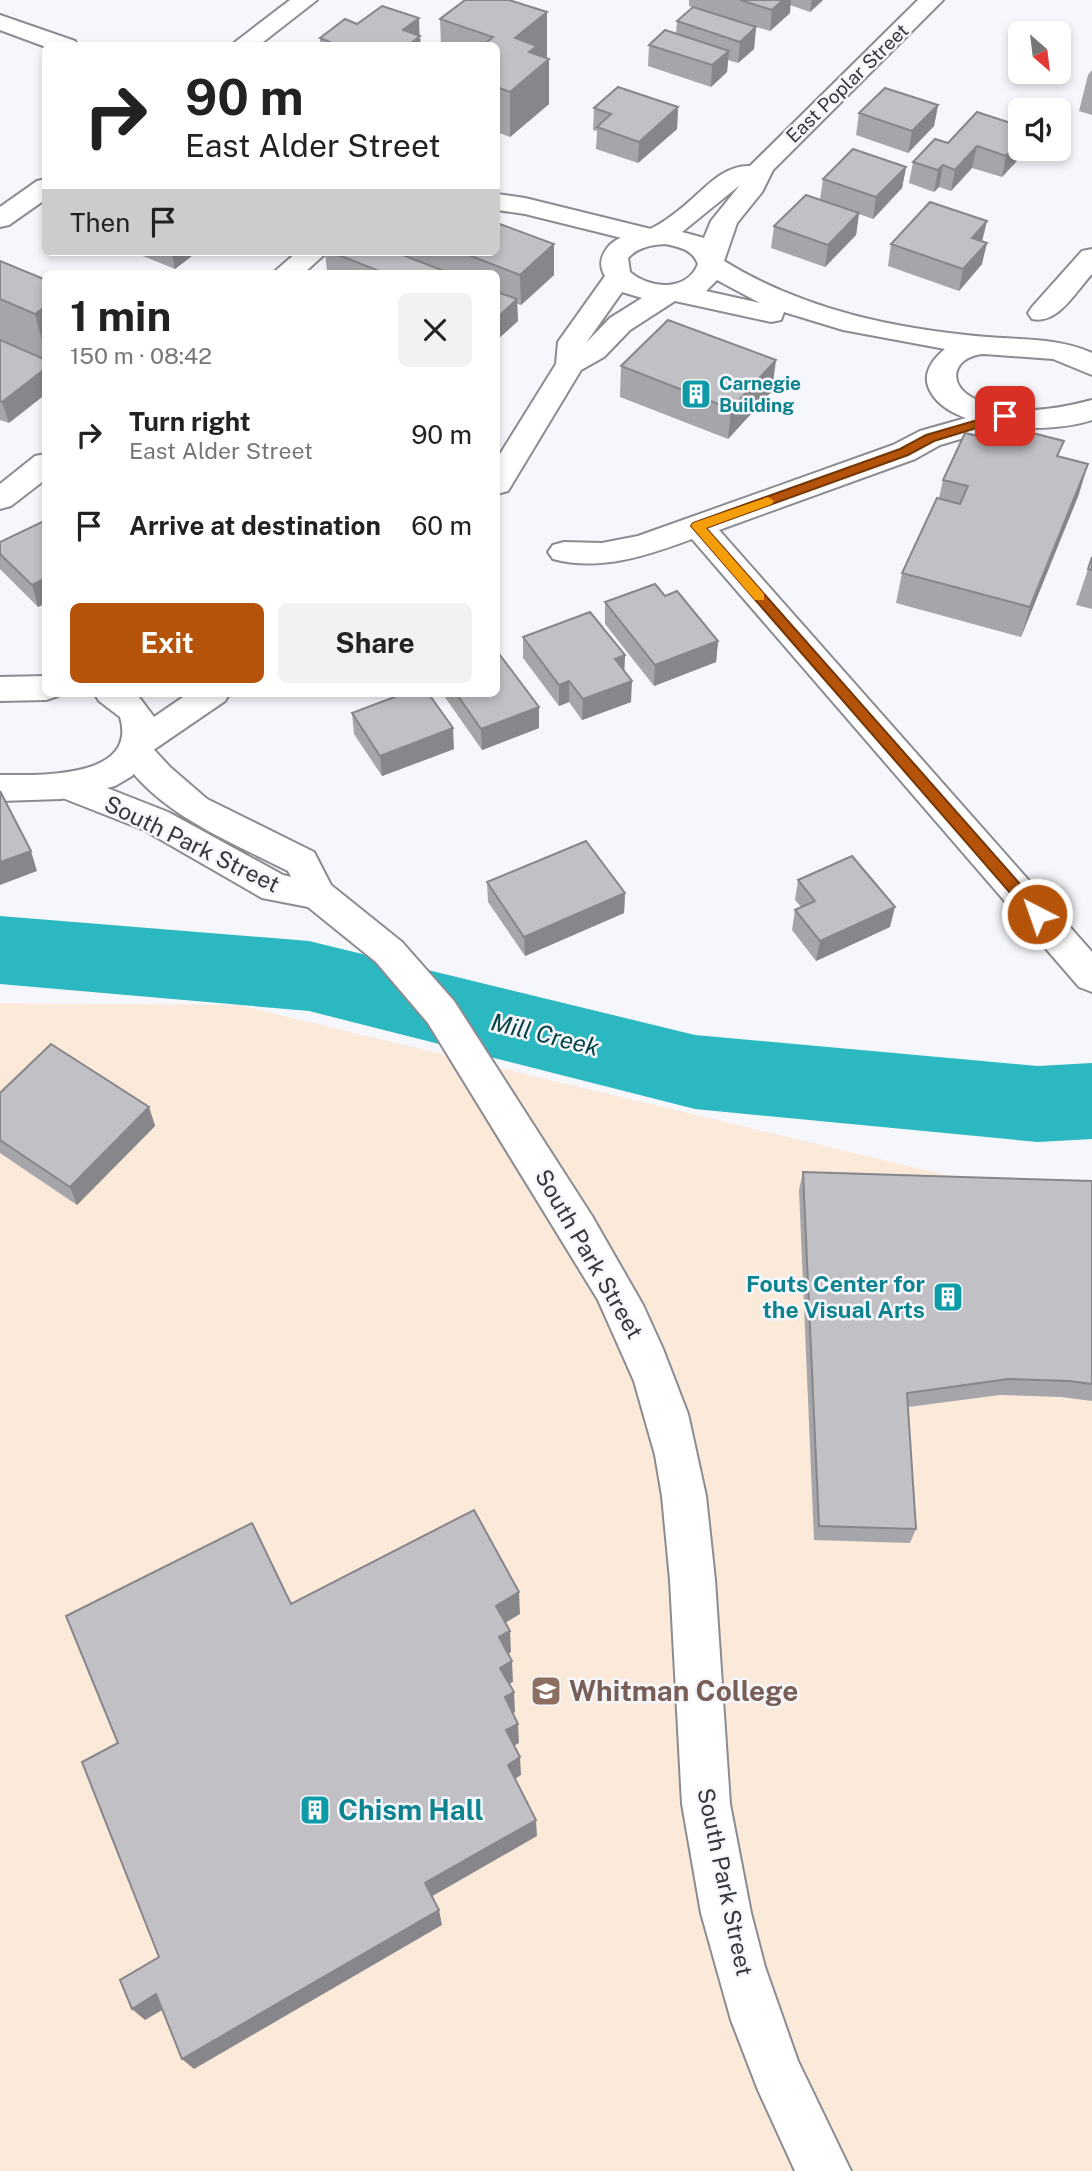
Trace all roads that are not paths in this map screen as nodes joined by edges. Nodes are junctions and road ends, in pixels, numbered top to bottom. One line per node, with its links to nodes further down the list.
1 (305, 0): 5 (street)
2 (931, 0): 6 (street, East Poplar Street)
3 (0, 22): 4 (street)
4 (55, 42)
5 (247, 42)
6 (762, 167): 11 (street, East Poplar Street); 14 (street, East Poplar Street)
7 (42, 190): 10 (street)
8 (500, 203): 11 (street)
9 (500, 205): 16 (street)
10 (0, 219)
11 (654, 237): 14 (street); 16 (street)
12 (309, 256): 15 (street)
13 (1092, 257): 18 (street)
14 (712, 261): 17 (street); 19 (street)
15 (292, 270)
16 (617, 271): 17 (street); 22 (street)
17 (673, 293): 22 (street); 24 (street)
18 (1042, 313)
19 (986, 346): 21 (street); 24 (street)
20 (1092, 346): 21 (street)
21 (1053, 349): 23 (street)
22 (570, 364): 31 (street)
23 (1092, 366)
24 (947, 392): 26 (street); 29 (street)
25 (1092, 409): 27 (street)
26 (1005, 416): 27 (street); 29 (street)
27 (1056, 419): 28 (street)
28 (1092, 429)
29 (930, 438): 33 (street)
30 (42, 466): 32 (street)
31 (500, 479)
32 (0, 499)
33 (698, 526): 34 (street); 43 (street)
34 (564, 552)
35 (42, 688): 36 (street)
36 (0, 689)
37 (120, 697): 39 (street)
38 (207, 697): 39 (street)
39 (136, 747): 40 (street); 42 (street, South Park Street)
40 (67, 786): 41 (street); 42 (street, South Park Street)
41 (0, 788)
42 (318, 895): 44 (street, South Park Street)
43 (1092, 976)
44 (824, 2171)

